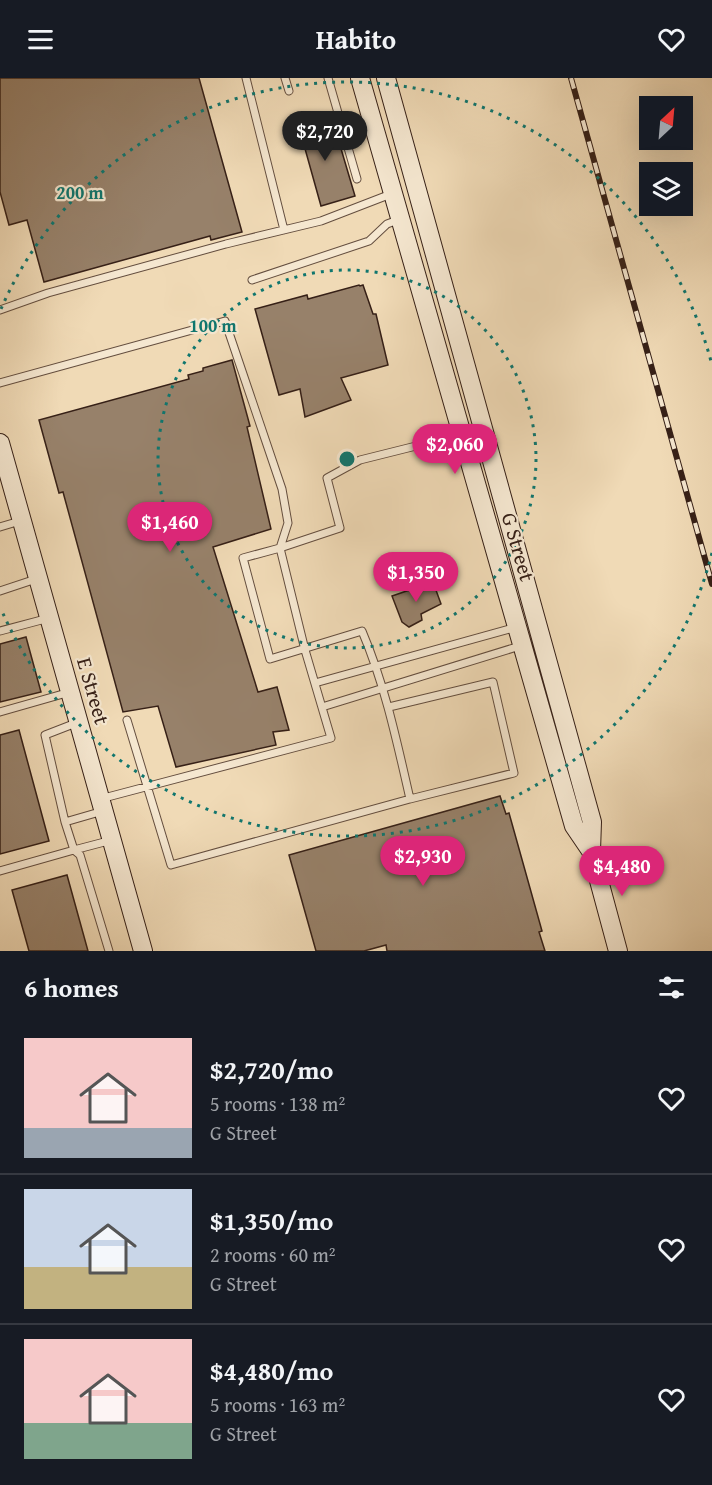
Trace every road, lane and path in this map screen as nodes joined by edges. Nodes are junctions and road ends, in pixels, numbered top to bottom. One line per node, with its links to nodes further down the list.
1 (246, 78): 10 (lane)
2 (285, 78): 6 (lane)
3 (328, 78): 7 (lane)
4 (360, 78): 8 (street, G Street)
5 (386, 78): 41 (street, G Street)
6 (289, 92)
7 (357, 178)
8 (393, 194): 9 (street, G Street); 10 (lane)
9 (401, 219): 11 (lane); 14 (street, G Street)
10 (284, 230): 12 (lane)
11 (252, 280)
12 (0, 310)
13 (0, 383): 18 (lane)
14 (462, 435): 18 (lane); 22 (street, G Street)
15 (1, 452): 16 (street, E Street)
16 (22, 520): 17 (lane); 19 (street, E Street)
17 (0, 527)
18 (280, 548): 25 (lane); 25 (lane)
19 (38, 579): 20 (lane); 21 (street, E Street)
20 (0, 591)
21 (49, 618): 23 (lane); 29 (street, E Street)
22 (517, 627): 24 (street, G Street); 26 (lane)
23 (0, 631)
24 (522, 646): 28 (lane); 41 (street, G Street)
25 (305, 650): 26 (lane); 27 (lane)
26 (376, 665): 27 (lane); 28 (lane)
27 (315, 683): 30 (lane)
28 (383, 689): 30 (lane); 31 (lane)
29 (70, 692): 32 (lane); 34 (street, E Street)
30 (322, 707): 35 (lane)
31 (389, 707): 36 (lane); 36 (lane)
32 (0, 712)
33 (127, 720): 35 (lane)
34 (79, 722): 37 (street, E Street); 38 (lane)
35 (148, 786): 36 (lane); 37 (lane)
36 (410, 799)
37 (102, 805): 38 (lane); 39 (street, E Street)
38 (65, 822): 40 (lane)
39 (112, 840): 40 (lane); 44 (street, E Street)
40 (74, 850): 42 (lane); 43 (lane)
41 (591, 851): 45 (street, G Street)
42 (0, 871)
43 (109, 951)
44 (143, 951)
45 (618, 951)

